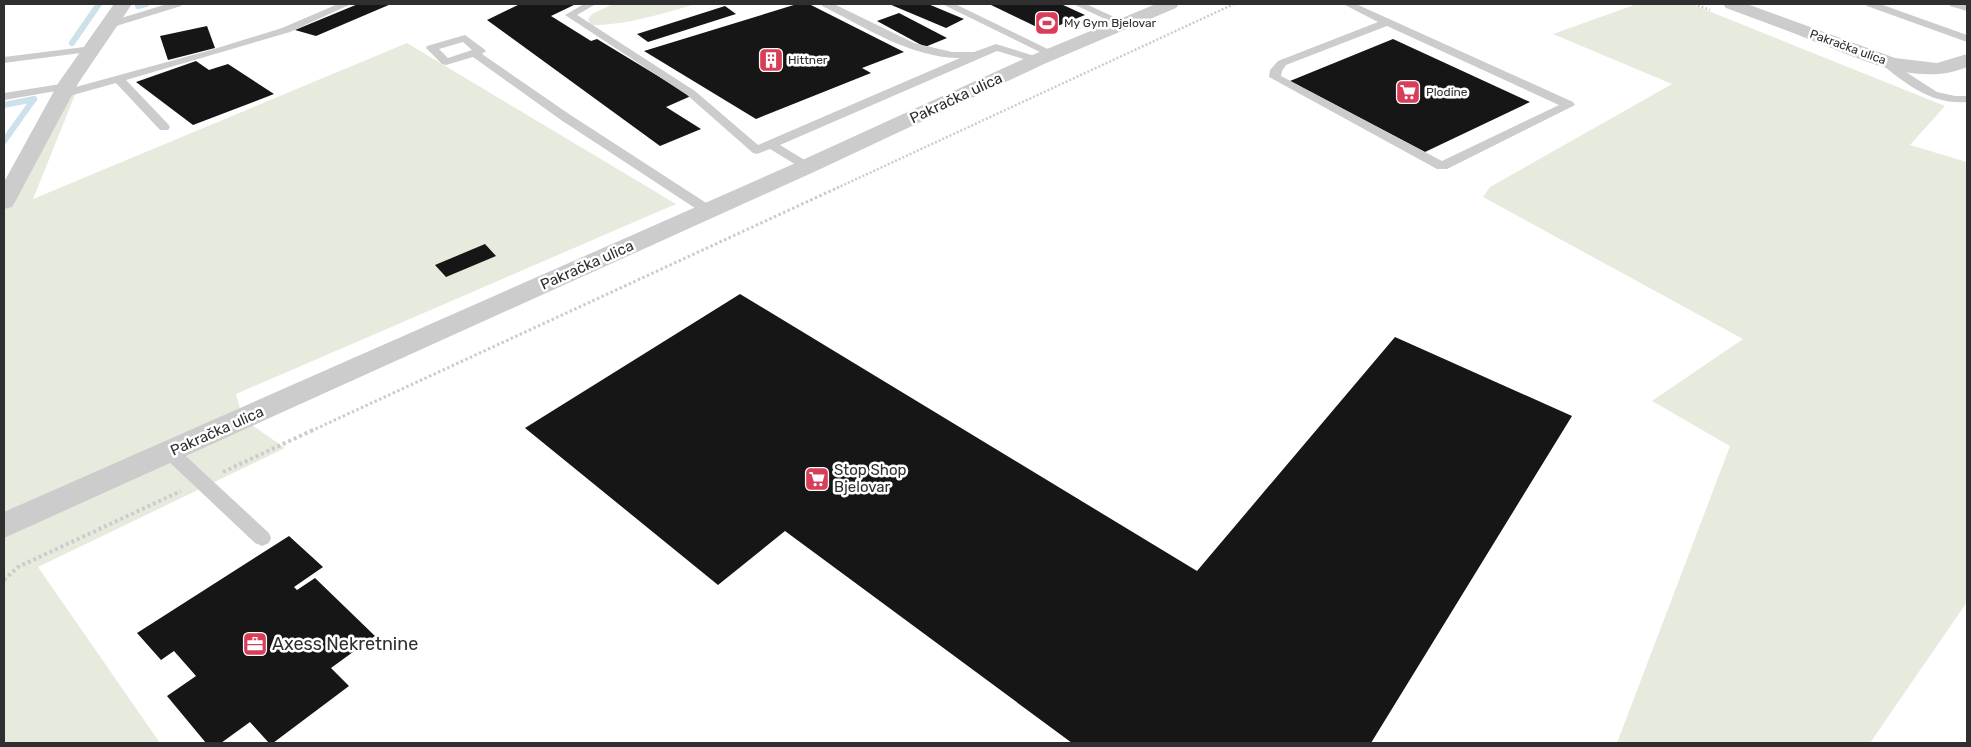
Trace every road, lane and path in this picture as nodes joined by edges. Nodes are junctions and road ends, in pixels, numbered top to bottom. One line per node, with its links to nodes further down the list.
1 (123, 4): 17 (street)
2 (177, 4): 17 (lane)
3 (346, 4): 26 (lane)
4 (590, 4): 31 (lane)
5 (826, 4): 21 (lane)
6 (947, 4): 22 (lane)
7 (1078, 4): 16 (lane)
8 (1170, 4): 16 (street, Pakračka ulica)
9 (1234, 4): 36 (path)
10 (1348, 4): 15 (lane)
11 (1732, 4): 25 (street, Pakračka ulica)
12 (1871, 4): 18 (lane)
13 (1954, 4): 14 (lane)
14 (1967, 8)
15 (1387, 22): 15 (lane)
16 (1122, 23): 22 (street, Pakračka ulica)
17 (109, 24): 19 (street)
18 (1967, 39)
19 (92, 49): 23 (lane); 27 (street)
20 (474, 53): 34 (lane)
21 (979, 55): 22 (lane); 31 (lane)
22 (1044, 57): 32 (street, Pakračka ulica)
23 (4, 60)
24 (1967, 60): 25 (street, Pakračka ulica)
25 (1884, 61): 29 (lane)
26 (119, 79): 27 (lane); 30 (lane)
27 (64, 90): 28 (lane); 33 (street)
28 (4, 97)
29 (1967, 99)
30 (164, 127)
31 (771, 144): 32 (lane)
32 (806, 167): 34 (street, Pakračka ulica)
33 (4, 202)
34 (709, 211): 35 (street, Pakračka ulica)
35 (170, 452): 38 (street, Pakračka ulica); 39 (lane)
36 (214, 476)
37 (188, 488): 40 (path)
38 (4, 526)
39 (262, 538)
40 (4, 580)

